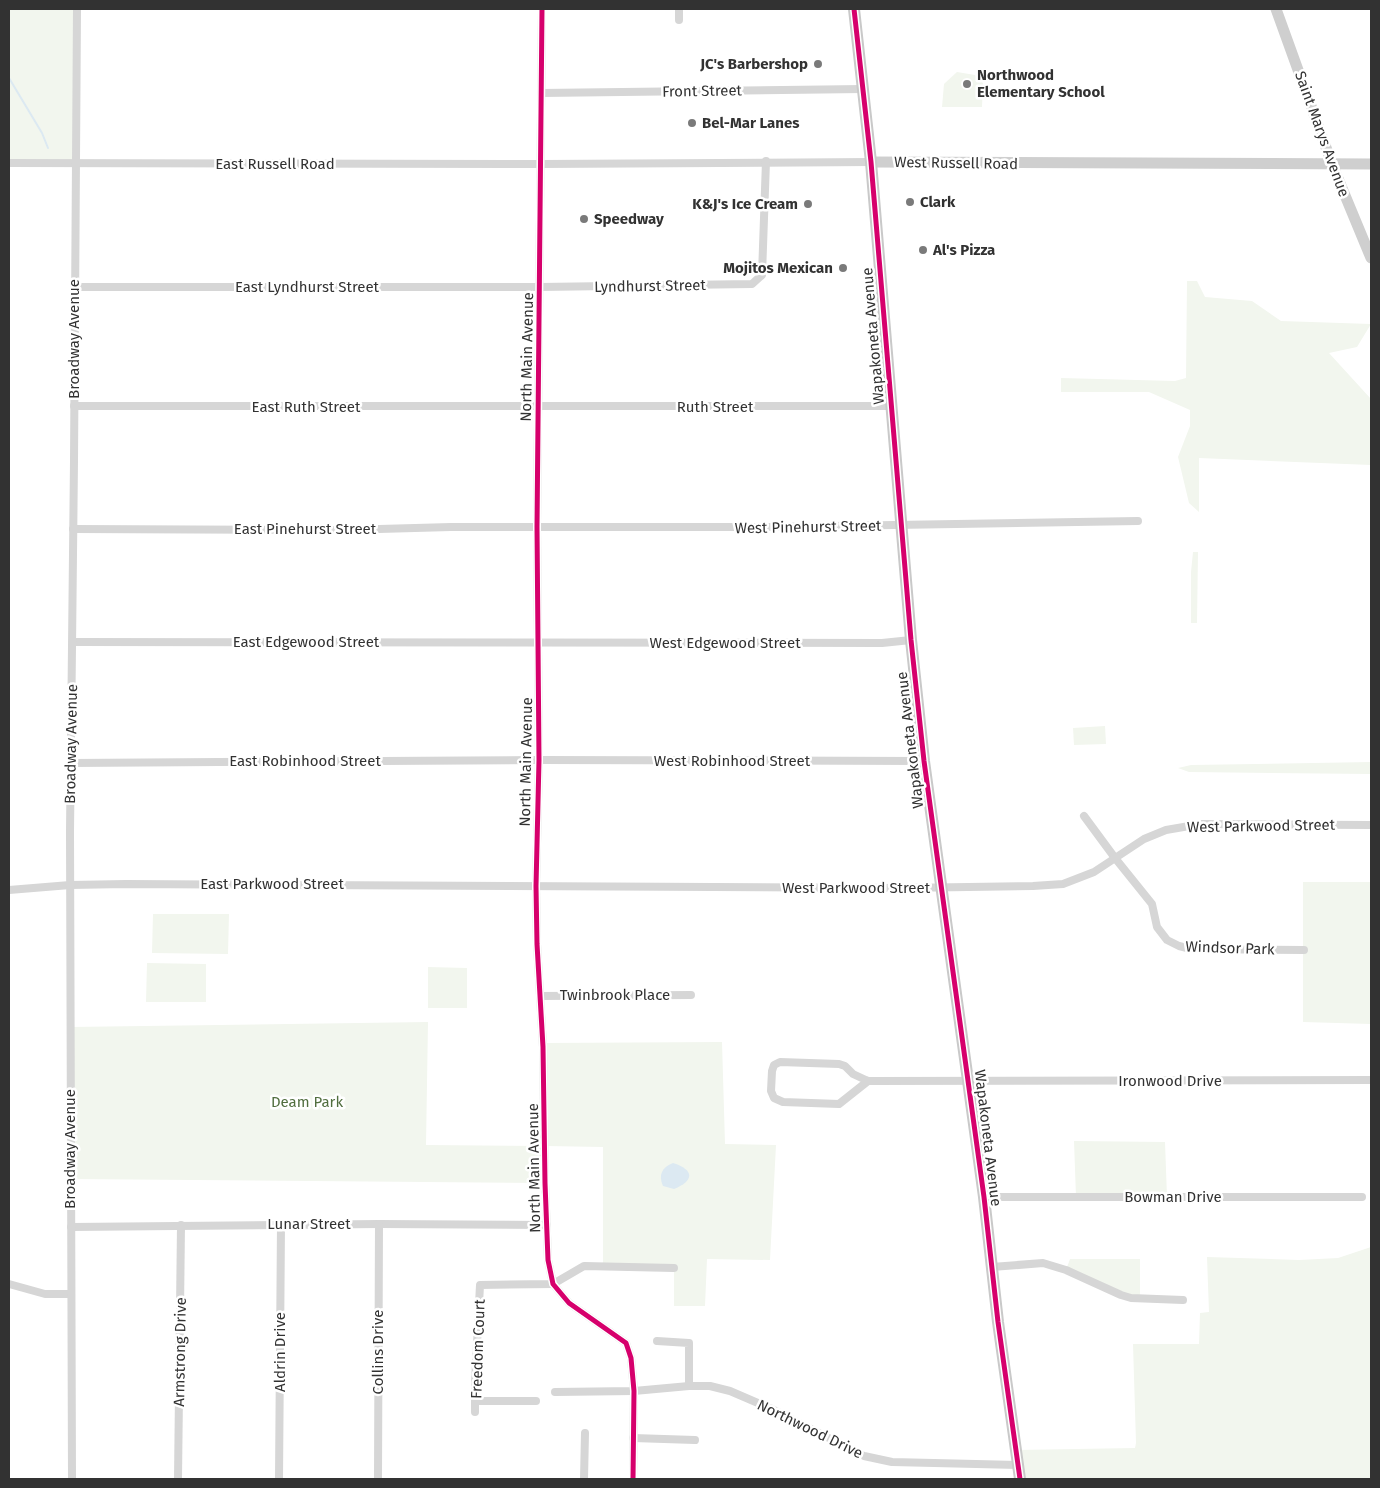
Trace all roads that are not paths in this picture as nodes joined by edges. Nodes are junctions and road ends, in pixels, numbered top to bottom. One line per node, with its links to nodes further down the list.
1 (77, 9): 12 (street, Broadway Avenue)
2 (542, 9): 8 (street, North Main Avenue)
3 (679, 9): 6 (street)
4 (854, 9): 7 (main road, Wapakoneta Avenue)
5 (1276, 9): 14 (main road, Saint Marys Avenue)
6 (679, 20)
7 (863, 89): 8 (street, Front Street); 10 (main road, Wapakoneta Avenue)
8 (541, 94): 13 (street, North Main Avenue)
9 (766, 162): 10 (street, West Russell Road); 13 (street, West Russell Road); 18 (street, Lyndhurst Street)
10 (872, 162): 14 (main road, West Russell Road); 20 (main road, Wapakoneta Avenue)
11 (9, 163): 12 (street, East Russell Road)
12 (75, 164): 13 (street, East Russell Road); 17 (street, Broadway Avenue)
13 (541, 164): 18 (street, North Main Avenue)
14 (1332, 164): 15 (main road, West Russell Road); 16 (main road, Saint Marys Avenue)
15 (1371, 164)
16 (1371, 258)
17 (74, 287): 18 (street, East Lyndhurst Street); 19 (street, Broadway Avenue)
18 (540, 287): 21 (street, North Main Avenue)
19 (74, 406): 21 (street, East Ruth Street); 25 (street, Broadway Avenue)
20 (891, 406): 21 (street, Ruth Street); 23 (main road, Wapakoneta Avenue)
21 (539, 407): 24 (street, North Main Avenue)
22 (1138, 521): 23 (street, West Pinehurst Street)
23 (901, 526): 24 (street, West Pinehurst Street); 26 (main road, Wapakoneta Avenue)
24 (538, 527): 25 (street, East Pinehurst Street); 28 (street, North Main Avenue)
25 (73, 529): 27 (street, Broadway Avenue)
26 (911, 640): 28 (street, West Edgewood Street); 30 (main road, Wapakoneta Avenue)
27 (73, 642): 28 (street, East Edgewood Street); 31 (street, Broadway Avenue)
28 (539, 642): 29 (street, North Main Avenue)
29 (539, 760): 30 (street, West Robinhood Street); 31 (street, East Robinhood Street); 36 (street, North Main Avenue)
30 (924, 761): 37 (main road, Wapakoneta Avenue)
31 (71, 763): 35 (street, Broadway Avenue)
32 (1084, 816): 34 (street, Windsor Park)
33 (1371, 825): 34 (street, West Parkwood Street)
34 (1115, 858): 37 (street, West Parkwood Street); 39 (street, Windsor Park)
35 (70, 885): 36 (street, East Parkwood Street); 38 (street, East Parkwood Street); 51 (street, Broadway Avenue)
36 (536, 886): 37 (street, West Parkwood Street); 41 (street, North Main Avenue)
37 (941, 888): 44 (main road, Wapakoneta Avenue)
38 (9, 890)
39 (1304, 950)
40 (691, 995): 41 (street, Twinbrook Place)
41 (540, 996): 50 (street, North Main Avenue)
42 (1371, 1080): 44 (street, Ironwood Drive)
43 (868, 1081): 43 (street); 44 (street, Ironwood Drive)
44 (968, 1081): 45 (main road, Wapakoneta Avenue)
45 (984, 1197): 46 (street, Bowman Drive); 52 (main road, Wapakoneta Avenue)
46 (1362, 1197)
47 (281, 1224): 48 (street, Lunar Street); 49 (street, Lunar Street); 71 (street, Aldrin Drive)
48 (379, 1224): 50 (street, Lunar Street); 72 (street, Collins Drive)
49 (182, 1225): 51 (street, Lunar Street); 70 (street, Armstrong Drive)
50 (548, 1226): 55 (street, North Main Avenue)
51 (71, 1227): 56 (street, Broadway Avenue)
52 (992, 1266): 57 (street); 68 (main road, Wapakoneta Avenue)
53 (674, 1268): 55 (street)
54 (9, 1284): 56 (street)
55 (553, 1284): 60 (street, North Main Avenue); 62 (street, Freedom Court)
56 (71, 1294): 69 (street, Broadway Avenue)
57 (1183, 1300)
58 (657, 1341): 59 (street)
59 (689, 1386): 60 (street, Northwood Drive); 68 (street, Northwood Drive)
60 (634, 1391): 61 (street, Northwood Drive); 66 (street, North Main Avenue)
61 (555, 1392)
62 (476, 1402): 63 (street); 64 (street, Freedom Court)
63 (536, 1402)
64 (475, 1412)
65 (585, 1433): 73 (street)
66 (633, 1438): 67 (street); 74 (street, North Main Avenue)
67 (695, 1440)
68 (1018, 1465): 75 (main road, Wapakoneta Avenue)
69 (72, 1479)
70 (178, 1479)
71 (280, 1479)
72 (378, 1479)
73 (584, 1479)
74 (633, 1479)
75 (1020, 1479)

